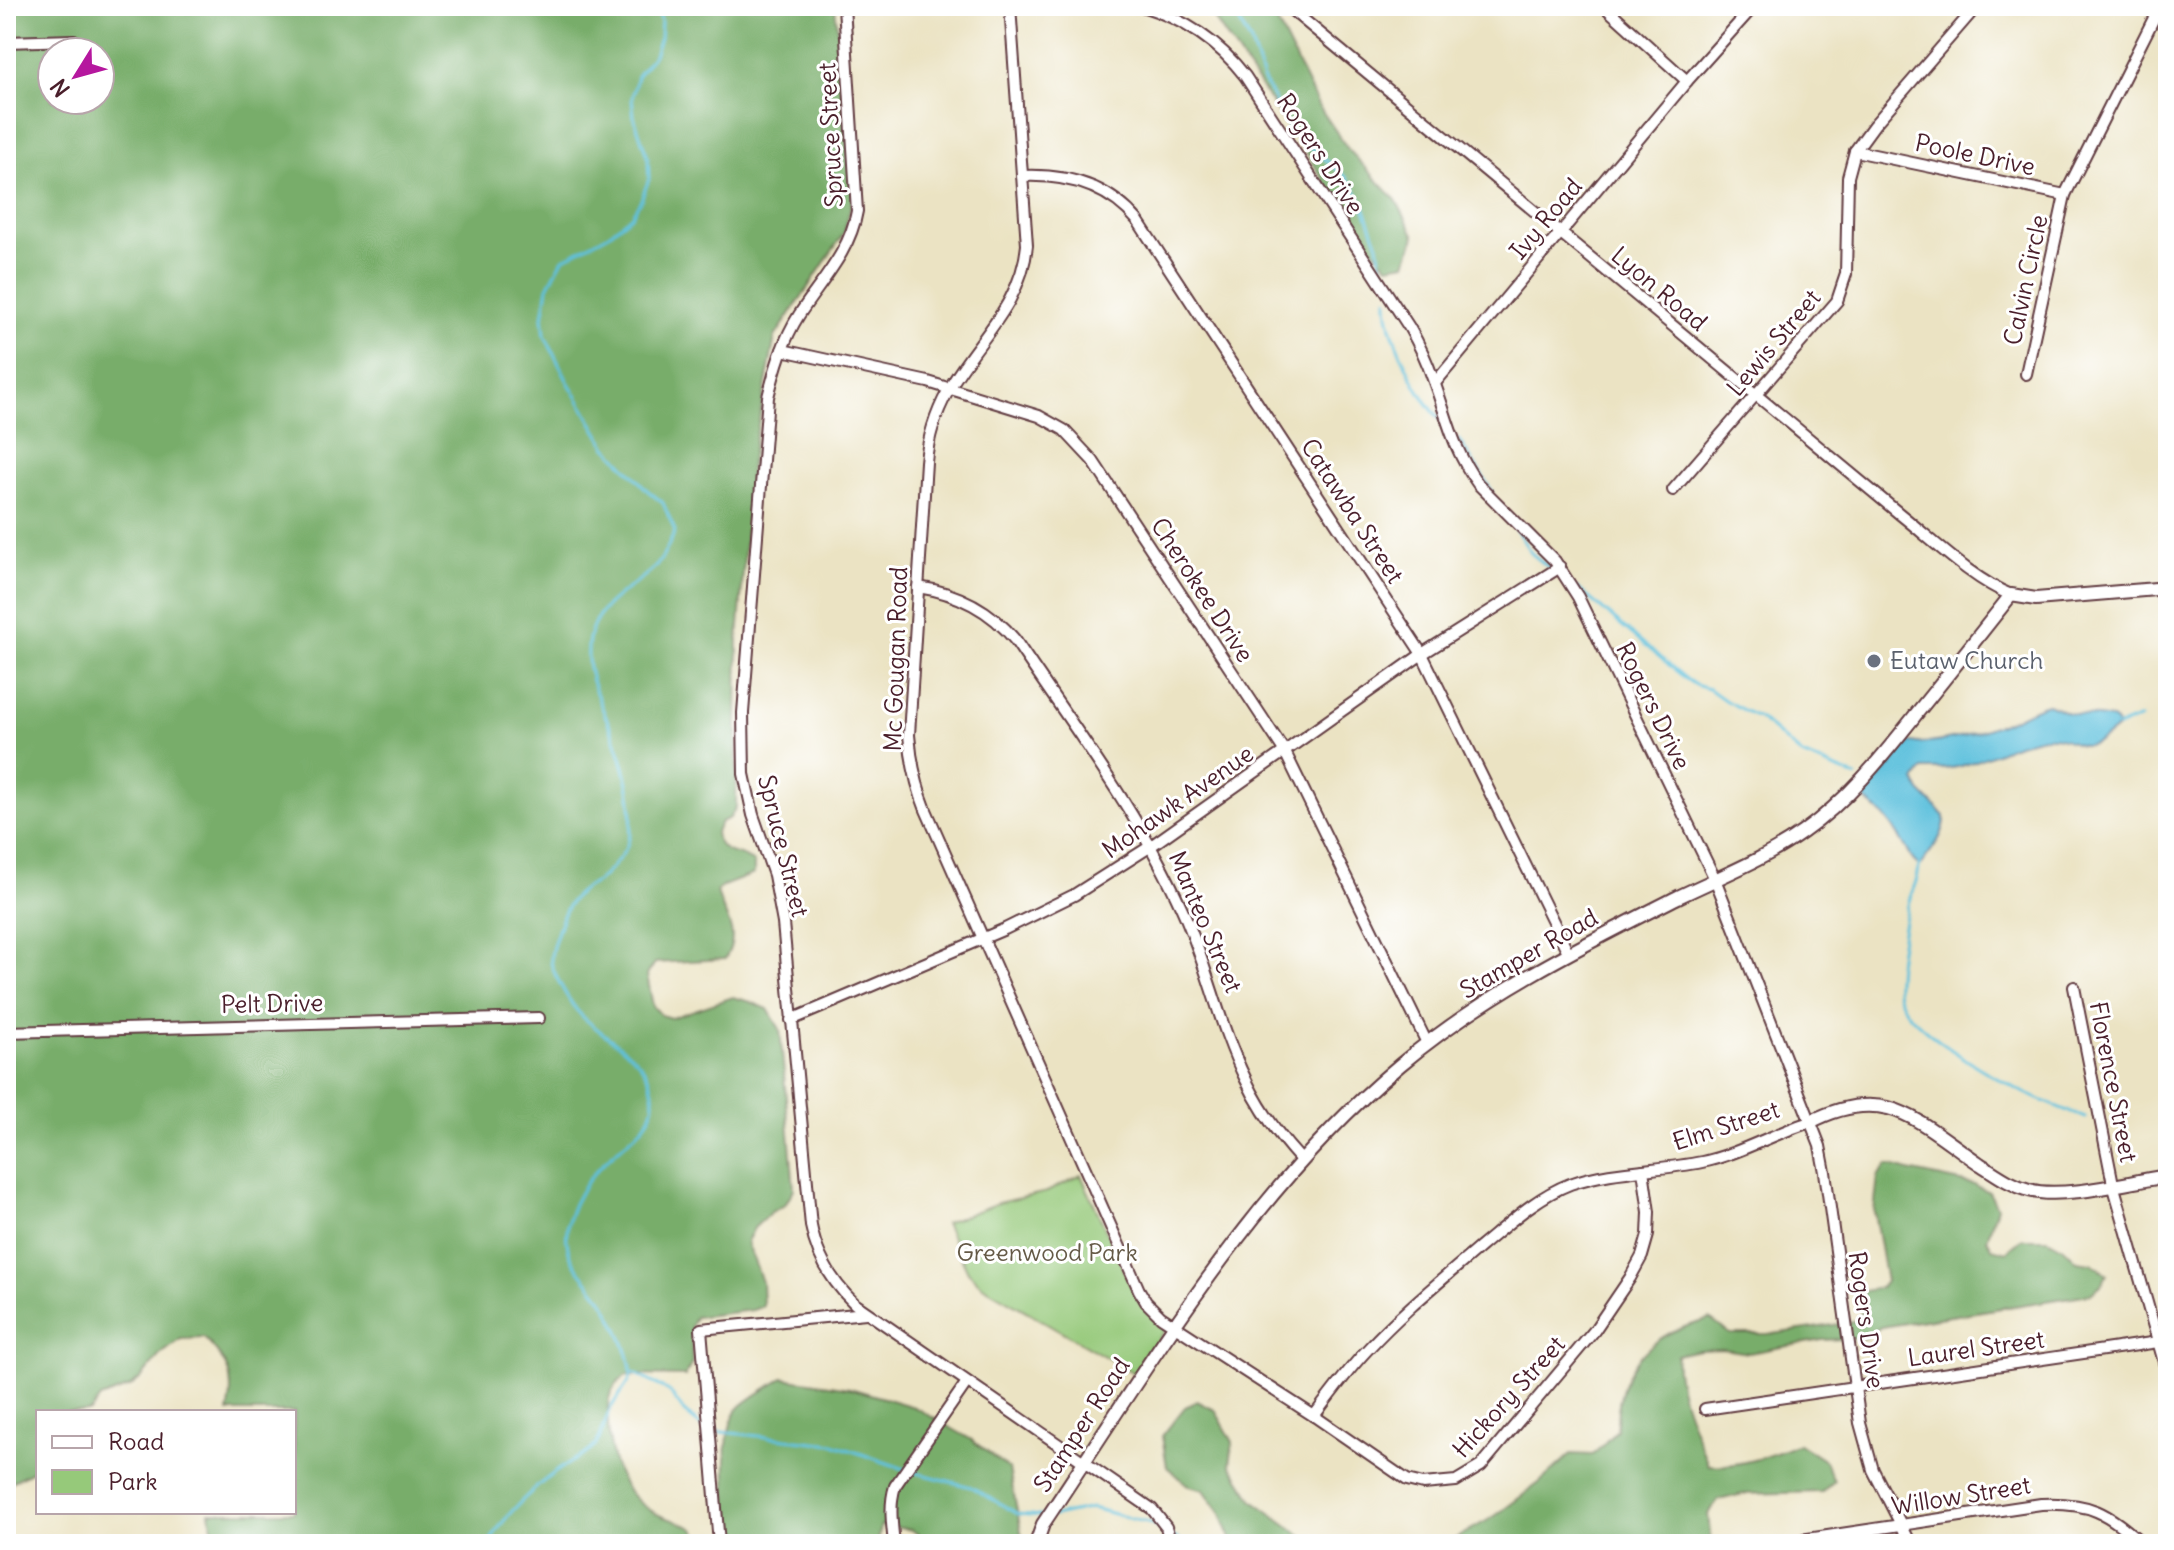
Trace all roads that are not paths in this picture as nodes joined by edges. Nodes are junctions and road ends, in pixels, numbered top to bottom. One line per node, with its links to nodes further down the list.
1 (844, 6): 16 (street, Spruce Street)
2 (1010, 6): 13 (street, Mc Gougan Road)
3 (1142, 6): 18 (street, Rogers Drive)
4 (1287, 6): 15 (street, Lyon Road)
5 (1604, 6): 11 (street)
6 (1754, 6): 11 (street, Ivy Road)
7 (1977, 6): 12 (street)
8 (2160, 6): 14 (street, Poole Drive)
9 (36, 41): 10 (street)
10 (6, 42)
11 (1687, 81): 15 (street, Ivy Road)
12 (1855, 151): 14 (street, Poole Drive); 20 (street, Lewis Street)
13 (1022, 176): 19 (street, Mc Gougan Road); 26 (street, Catawba Street)
14 (2065, 195): 17 (street, Calvin Circle)
15 (1561, 233): 18 (street, Ivy Road); 20 (street, Lyon Road)
16 (782, 350): 19 (street, Cherokee Drive); 34 (street, Spruce Street)
17 (2026, 374)
18 (1435, 383): 22 (street, Rogers Drive)
19 (949, 388): 23 (street, Mc Gougan Road); 27 (street, Cherokee Drive)
20 (1756, 395): 21 (street, Lewis Street); 25 (street, Lyon Road)
21 (1673, 490)
22 (1560, 567): 26 (street, Mohawk Avenue); 29 (street, Rogers Drive)
23 (918, 587): 28 (street, Manteo Street); 30 (street, Mc Gougan Road)
24 (2168, 588): 25 (street)
25 (2011, 595): 29 (street, Stamper Road)
26 (1422, 654): 27 (street, Mohawk Avenue); 31 (street, Catawba Street)
27 (1285, 752): 28 (street, Mohawk Avenue); 36 (street, Cherokee Drive)
28 (1151, 846): 30 (street, Mohawk Avenue); 38 (street, Manteo Street)
29 (1715, 879): 31 (street, Stamper Road); 37 (street, Rogers Drive)
30 (983, 937): 34 (street, Mohawk Avenue); 43 (street, Mc Gougan Road)
31 (1568, 952): 36 (street, Stamper Road)
32 (2074, 987): 41 (street, Florence Street)
33 (539, 1018): 35 (street, Pelt Drive)
34 (791, 1020): 42 (street, Spruce Street)
35 (6, 1032)
36 (1427, 1043): 38 (street, Stamper Road)
37 (1810, 1122): 39 (street, Elm Street); 41 (street, Elm Street); 47 (street, Rogers Drive)
38 (1301, 1160): 43 (street, Stamper Road)
39 (1643, 1170): 49 (street, Elm Street); 49 (street, Hickory Street)
40 (2168, 1176): 41 (street, Elm Street)
41 (2113, 1184): 44 (street, Florence Street)
42 (866, 1313): 46 (street, Spruce Street); 52 (street)
43 (1175, 1326): 49 (street, Hickory Street); 50 (street, Stamper Road)
44 (2158, 1342): 45 (street, Florence Street); 47 (street, Laurel Street)
45 (2168, 1376)
46 (967, 1382): 50 (street, Spruce Street); 53 (street)
47 (1855, 1387): 48 (street, Laurel Street); 51 (street, Rogers Drive)
48 (1705, 1409)
49 (1314, 1416)
50 (1084, 1463): 54 (street, Stamper Road); 55 (street, Spruce Street)
51 (1901, 1525): 56 (street, Willow Street); 57 (street, Rogers Drive); 58 (street, Willow Street)
52 (719, 1544)
53 (894, 1544)
54 (1036, 1544)
55 (1171, 1544)
56 (1774, 1544)
57 (1911, 1544)
58 (2143, 1544)

